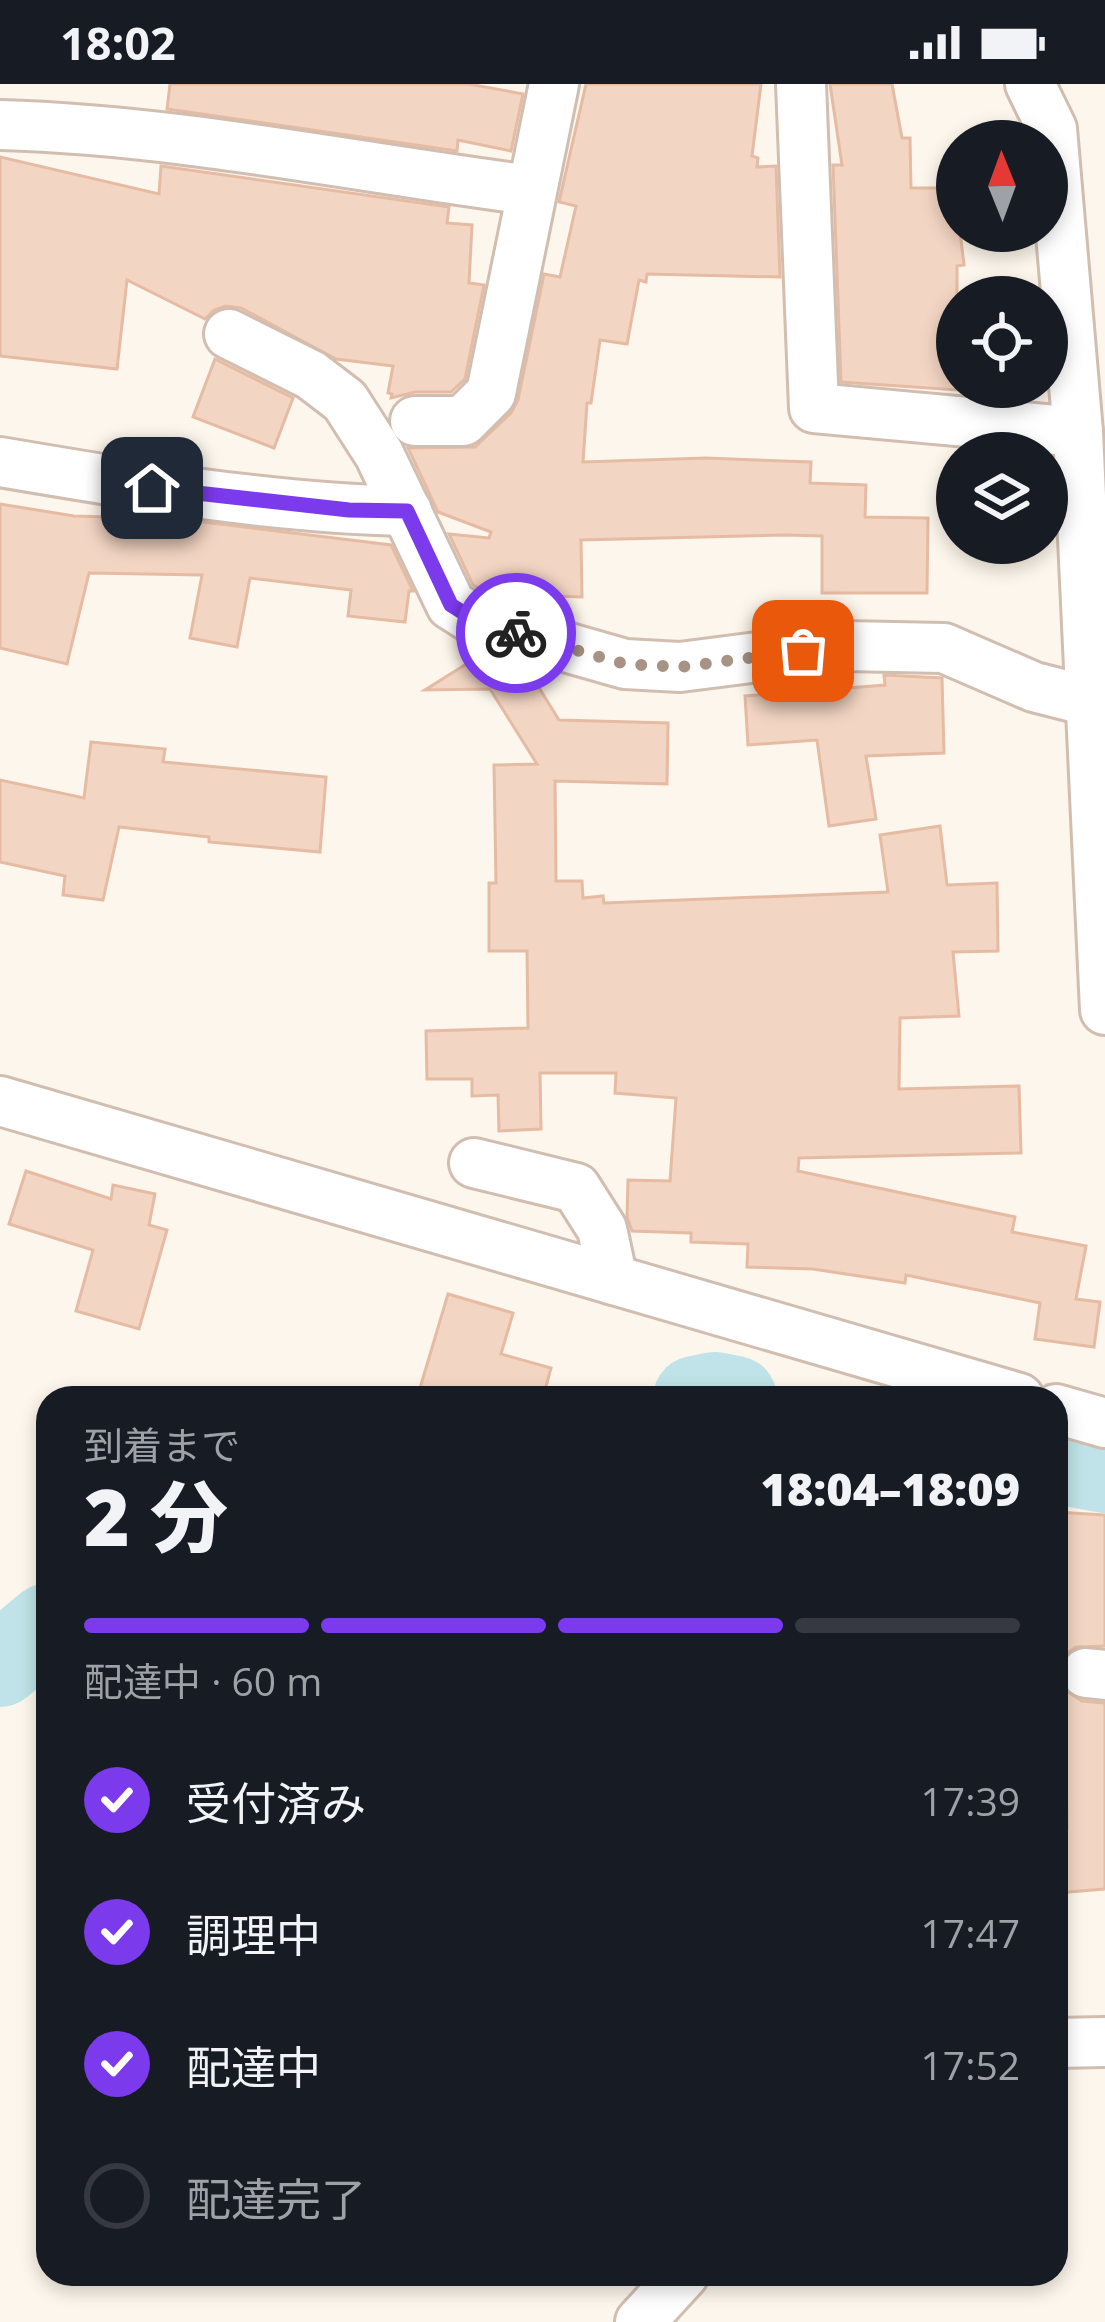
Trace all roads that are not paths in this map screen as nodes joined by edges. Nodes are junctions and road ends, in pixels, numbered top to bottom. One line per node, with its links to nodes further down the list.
1 (554, 84): 5 (street)
2 (801, 84): 8 (street)
3 (1030, 84): 8 (street)
4 (0, 125): 5 (street)
5 (530, 190): 7 (street)
6 (229, 334): 10 (street)
7 (415, 422)
8 (1078, 432): 11 (street)
9 (0, 462): 10 (street)
10 (407, 511): 11 (street)
11 (1096, 683): 12 (street)
12 (1105, 1010)
13 (0, 1101): 15 (street)
14 (474, 1163): 15 (street)
15 (613, 1280): 16 (street)
16 (893, 1380): 17 (street)
17 (935, 1386)
18 (1068, 1412): 19 (street)
19 (1105, 1423)
20 (1105, 2042): 21 (street)
21 (1068, 2043)
22 (673, 2286): 23 (street)
23 (640, 2322)

